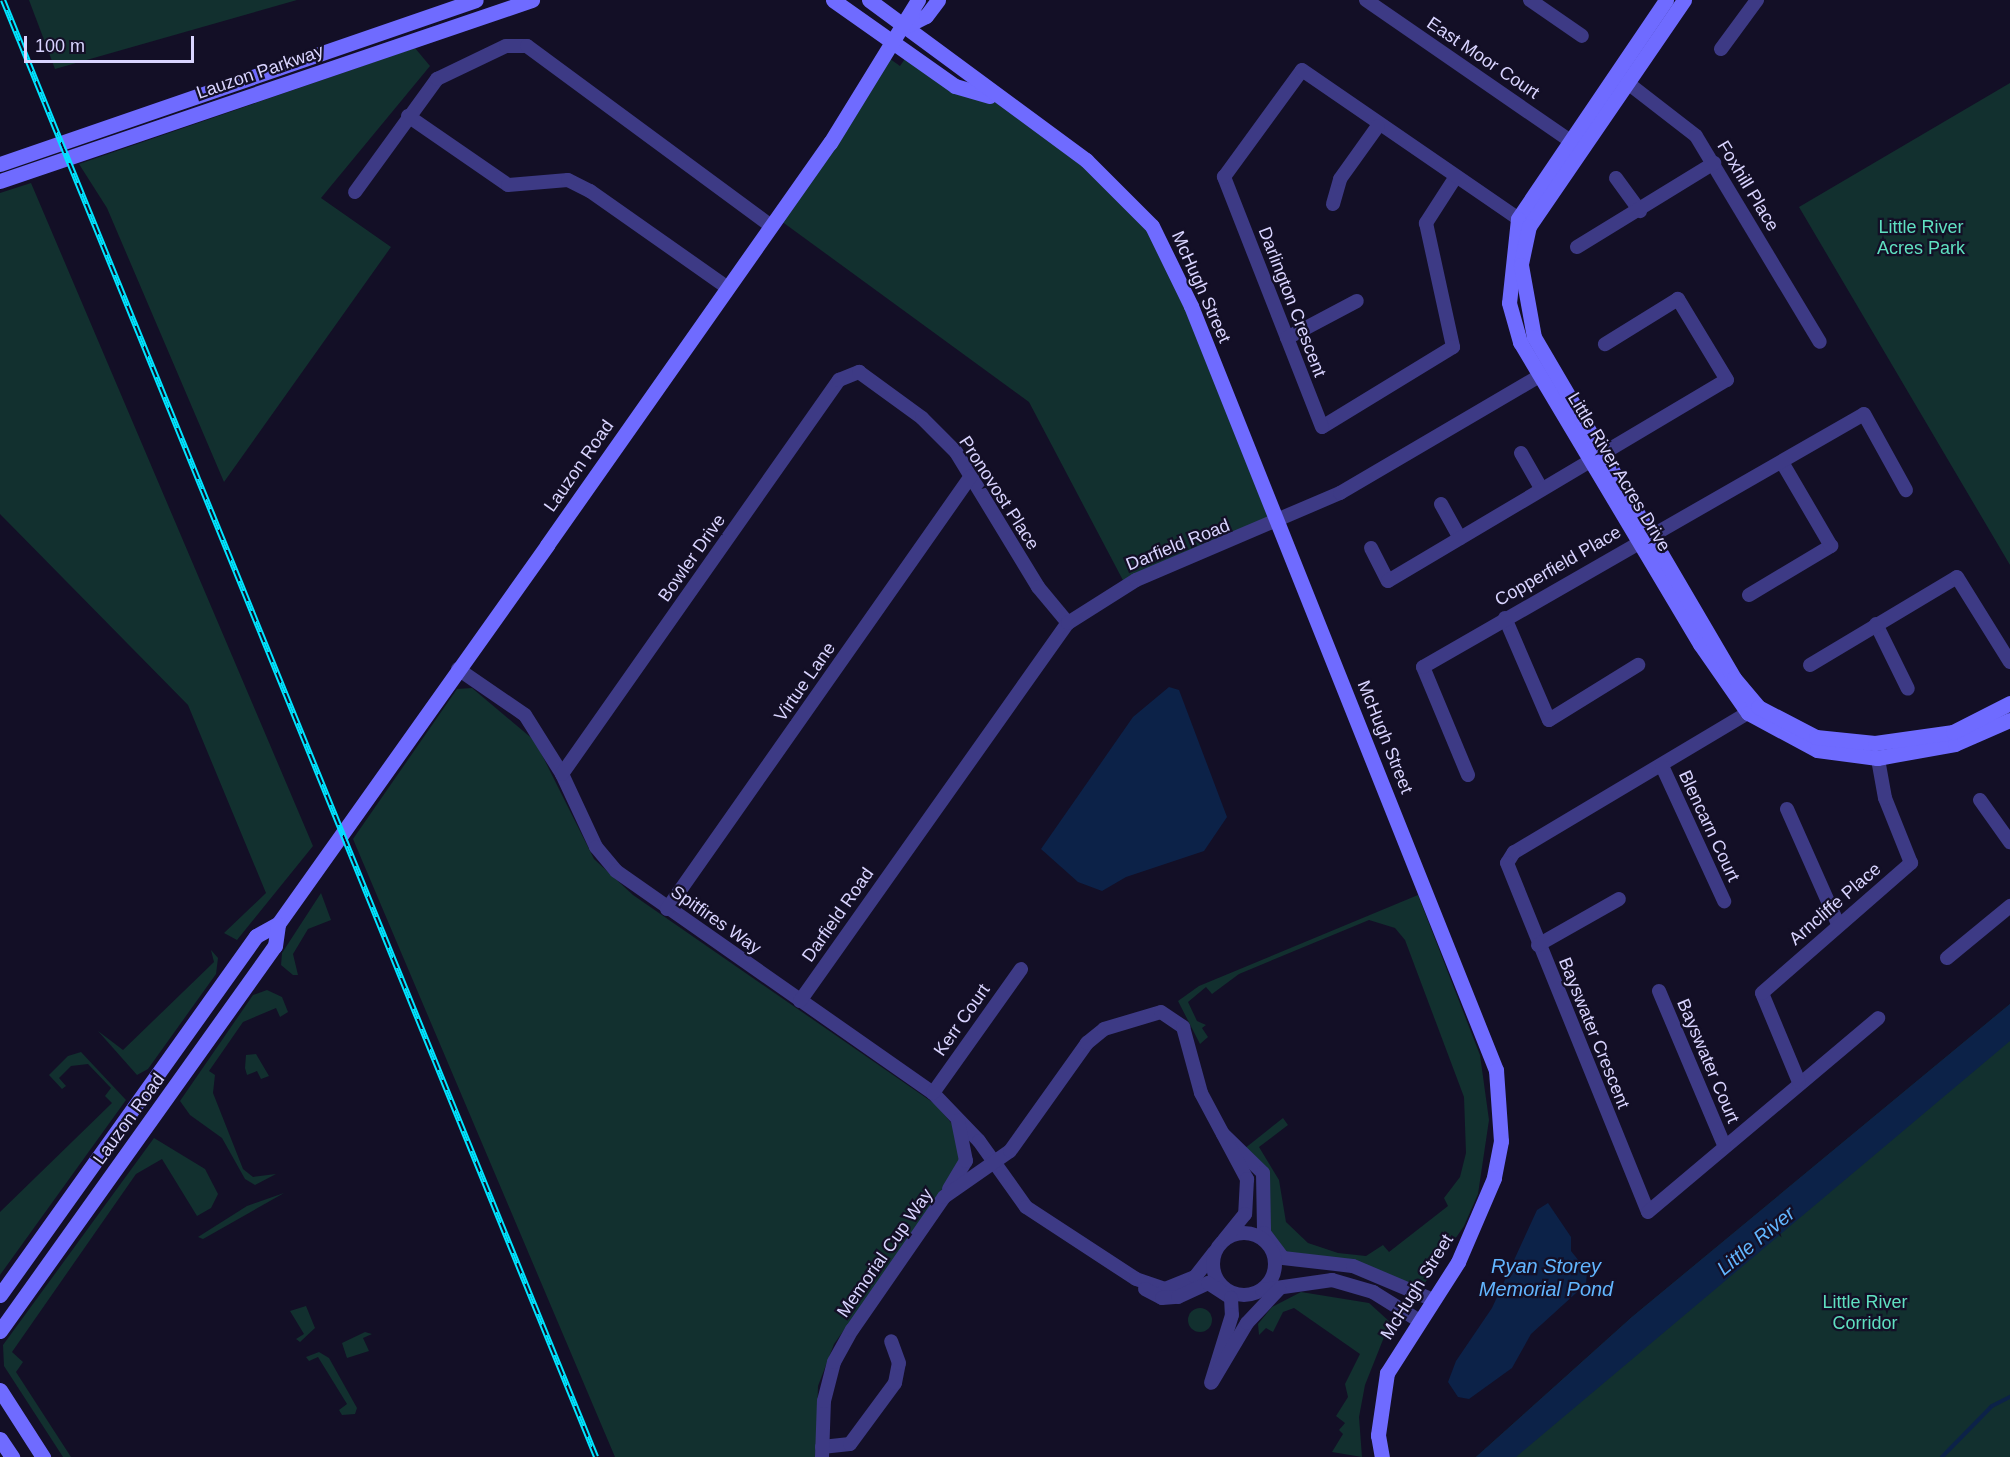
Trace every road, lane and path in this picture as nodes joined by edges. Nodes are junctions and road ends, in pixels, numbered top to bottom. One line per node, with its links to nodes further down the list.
1 (476, 0): 22 (street, Lauzon Parkway)
2 (532, 0): 25 (street, Lauzon Parkway)
3 (833, 0): 14 (street, McHugh Street)
4 (869, 0): 12 (street, McHugh Street)
5 (918, 0): 12 (street, Lauzon Road)
6 (938, 0): 12 (street, Lauzon Road)
7 (1366, 0): 20 (street, East Moor Court)
8 (1530, 0): 13 (street)
9 (1666, 0): 16 (street, Little River Acres Drive)
10 (1683, 0): 16 (street, Little River Acres Drive)
11 (1757, 0): 15 (street)
12 (906, 26): 14 (street, Lauzon Road); 17 (street, McHugh Street)
13 (1582, 36)
14 (894, 43): 17 (street, McHugh Street); 30 (street, Lauzon Road)
15 (1721, 49)
16 (1621, 78): 20 (street, Little River Acres Drive); 21 (street, Foxhill Place)
17 (992, 96): 46 (street, McHugh Street)
18 (408, 116): 26 (street); 30 (street); 32 (street)
19 (1378, 126): 23 (street, Darlington Crescent); 27 (street); 34 (street, Darlington Crescent)
20 (1574, 143): 29 (street, Little River Acres Drive)
21 (1714, 163): 28 (street); 35 (street, Foxhill Place)
22 (0, 164)
23 (1455, 178): 29 (street, Darlington Crescent); 34 (street, Darlington Crescent)
24 (1616, 178): 28 (street)
25 (0, 181)
26 (355, 192)
27 (1333, 204)
28 (1640, 211): 31 (street)
29 (1523, 222): 38 (street, Little River Acres Drive)
30 (771, 226): 32 (street, Lauzon Road)
31 (1576, 247)
32 (728, 288): 58 (street, Lauzon Road)
33 (1357, 301): 34 (street)
34 (1287, 339)
35 (1820, 342)
36 (1605, 344): 40 (street)
37 (859, 372): 42 (street, Pronovost Place); 65 (street, Bowler Drive)
38 (1546, 372): 40 (street, Little River Acres Drive); 46 (street, Darfield Road)
39 (1521, 453): 43 (street)
40 (1598, 458): 43 (street); 47 (street, Little River Acres Drive); 49 (street, Little River Acres Drive)
41 (1782, 462): 44 (street, Copperfield Place); 47 (street, Copperfield Place); 51 (street)
42 (971, 476): 53 (street, Pronovost Place); 73 (street, Virtue Lane)
43 (1541, 489): 48 (street)
44 (1906, 490)
45 (1441, 504): 48 (street)
46 (1276, 518): 53 (street, Darfield Road); 97 (street, McHugh Street)
47 (1652, 535): 49 (street, Copperfield Place); 61 (street, Little River Acres Drive)
48 (1460, 538): 50 (street)
49 (1637, 541): 52 (street, Copperfield Place); 61 (street, Little River Acres Drive)
50 (1371, 548)
51 (1749, 595)
52 (1505, 618): 56 (street); 66 (street, Copperfield Place)
53 (1068, 623): 80 (street, Darfield Road)
54 (1876, 624): 55 (street); 57 (street); 59 (street)
55 (2010, 662)
56 (1638, 665)
57 (1810, 665)
58 (458, 669): 65 (street, Spitfires Way); 74 (street, Lauzon Road)
59 (1908, 689)
60 (2010, 703): 63 (street, Little River Acres Drive)
61 (1753, 710): 63 (street, Little River Acres Drive); 64 (street, Bayswater Crescent)
62 (2010, 720): 63 (street, Little River Acres Drive)
63 (1876, 750): 75 (street, Arncliffe Place)
64 (1662, 766): 71 (street, Blencarn Court); 76 (street, Bayswater Crescent)
65 (562, 774): 73 (street, Spitfires Way)
66 (1468, 774)
67 (1980, 800): 69 (street)
68 (1787, 809): 75 (street)
69 (2010, 842)
70 (1619, 899): 76 (street)
71 (1724, 901)
72 (2010, 906): 77 (street)
73 (667, 909): 80 (street, Spitfires Way)
74 (278, 924): 96 (street, Lauzon Road); 99 (street, Lauzon Road)
75 (1838, 924): 82 (street, Arncliffe Place)
76 (1538, 945): 86 (street, Bayswater Crescent)
77 (1947, 958)
78 (1021, 969): 83 (street, Kerr Court)
79 (1659, 991): 86 (street, Bayswater Court)
80 (800, 1001): 83 (street, Spitfires Way)
81 (1878, 1018): 82 (street, Bayswater Crescent)
82 (1798, 1082): 86 (street, Bayswater Crescent)
83 (933, 1093): 84 (street, Spitfires Way)
84 (952, 1108): 87 (street, Spitfires Way); 88 (street)
85 (1222, 1133): 87 (street); 89 (street); 90 (street)
86 (1724, 1145)
87 (995, 1166): 88 (street, Memorial Cup Way); 92 (street)
88 (944, 1197): 103 (street, Memorial Cup Way)
89 (1224, 1240): 90 (street); 91 (street)
90 (1273, 1249): 95 (street); 97 (street)
91 (1214, 1253): 92 (street); 93 (street)
92 (1136, 1279): 93 (street)
93 (1224, 1288): 94 (street); 95 (street)
94 (1280, 1288): 95 (street); 98 (street)
95 (1262, 1290)
96 (0, 1295)
97 (1431, 1299): 98 (street, McHugh Street)
98 (1418, 1320): 106 (street, McHugh Street)
99 (0, 1331)
100 (891, 1341): 103 (street)
101 (0, 1390): 105 (street)
102 (0, 1439): 104 (street)
103 (822, 1452)
104 (12, 1457)
105 (43, 1457)
106 (1382, 1457)

